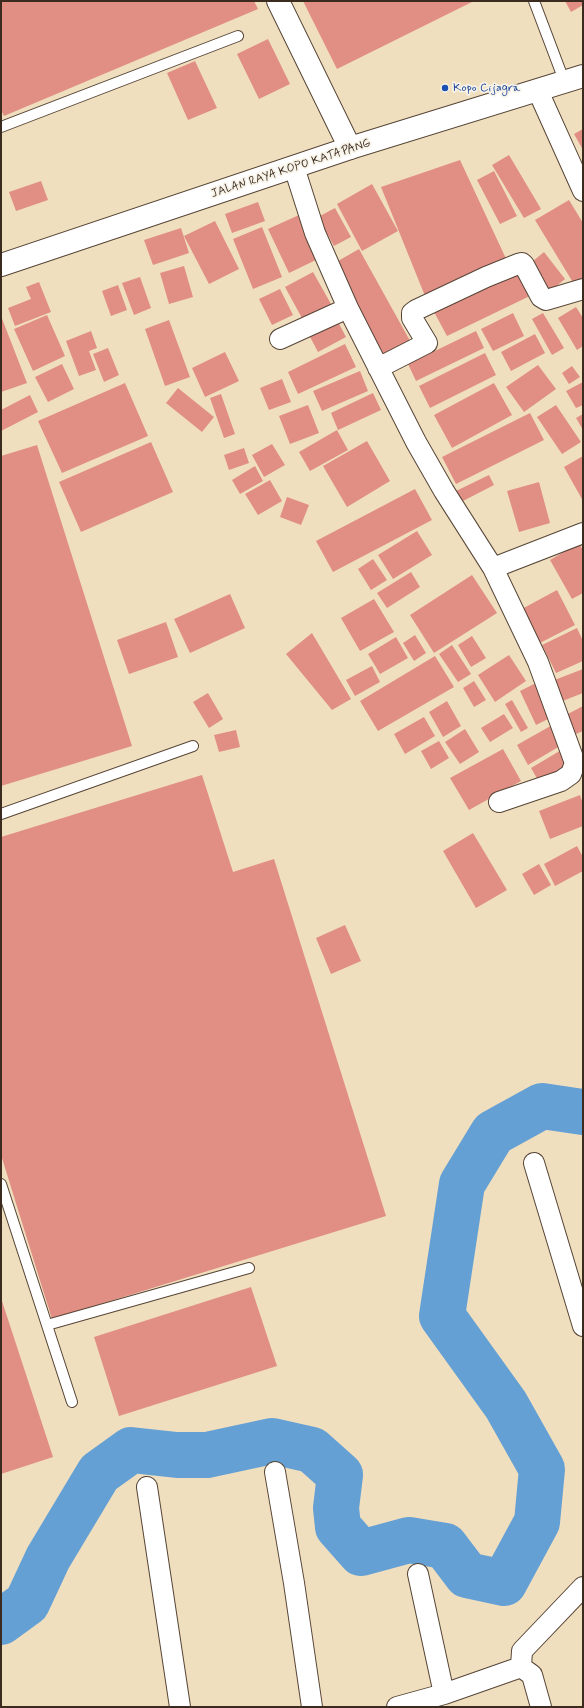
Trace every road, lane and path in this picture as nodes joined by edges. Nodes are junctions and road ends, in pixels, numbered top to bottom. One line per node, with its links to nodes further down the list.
1 (278, 1): 7 (main road)
2 (534, 1): 4 (lane)
3 (238, 36): 6 (lane)
4 (574, 79): 5 (main road, JALAN RAYA KOPO KATAPANG)
5 (538, 91): 7 (main road, JALAN RAYA KOPO KATAPANG); 9 (street)
6 (1, 127)
7 (350, 148): 8 (main road, JALAN RAYA KOPO KATAPANG)
8 (294, 167): 10 (main road, JALAN RAYA KOPO KATAPANG); 12 (street)
9 (583, 191)
10 (1, 265)
11 (583, 289): 14 (street)
12 (348, 308): 13 (street); 14 (street)
13 (280, 339)
14 (378, 368): 16 (street)
15 (583, 533): 16 (street)
16 (493, 568): 18 (street)
17 (194, 746): 19 (lane)
18 (499, 802)
19 (1, 814)
20 (534, 1163): 24 (street)
21 (1, 1184): 23 (lane)
22 (249, 1268): 23 (lane)
23 (47, 1325): 25 (lane)
24 (583, 1326)
25 (72, 1402)
26 (275, 1472): 33 (street)
27 (147, 1486): 32 (street)
28 (418, 1574): 31 (street)
29 (583, 1587): 30 (street)
30 (521, 1667): 31 (street); 35 (street)
31 (444, 1694): 34 (street)
32 (180, 1707)
33 (312, 1707)
34 (397, 1707)
35 (542, 1707)

